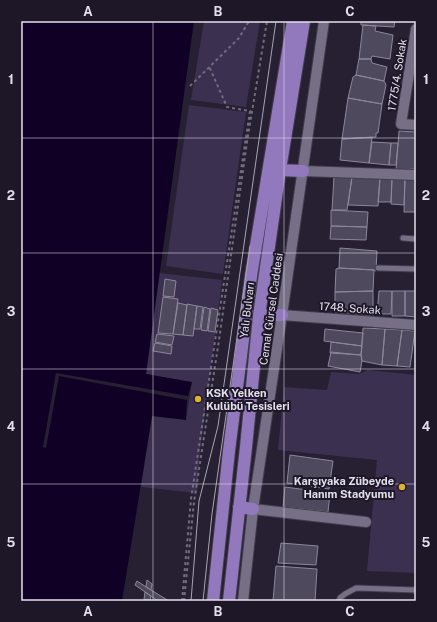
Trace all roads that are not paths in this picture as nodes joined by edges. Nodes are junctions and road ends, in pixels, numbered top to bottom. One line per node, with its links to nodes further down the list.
1 (293, 21): 20 (main road, Yalı Bulvarı)
2 (304, 21): 6 (main road, Yalı Bulvarı)
3 (324, 21): 7 (street, Cemal Gürsel Caddesi)
4 (416, 29): 5 (street, 1775/4. Sokak)
5 (416, 125)
6 (280, 170): 7 (main road); 14 (main road, Yalı Bulvarı)
7 (303, 171): 8 (street); 13 (street, Cemal Gürsel Caddesi)
8 (416, 175)
9 (403, 238): 10 (lane)
10 (416, 239)
11 (378, 268): 12 (lane)
12 (416, 269)
13 (282, 315): 14 (main road); 15 (street, 1748. Sokak); 17 (street, Cemal Gürsel Caddesi)
14 (259, 316): 16 (main road, Yalı Bulvarı)
15 (416, 325)
16 (239, 507): 17 (main road); 21 (main road, Yalı Bulvarı)
17 (253, 509): 18 (street); 22 (street, Cemal Gürsel Caddesi)
18 (366, 522)
19 (416, 590): 23 (lane)
20 (214, 601)
21 (229, 601)
22 (243, 601)
23 (339, 601)

